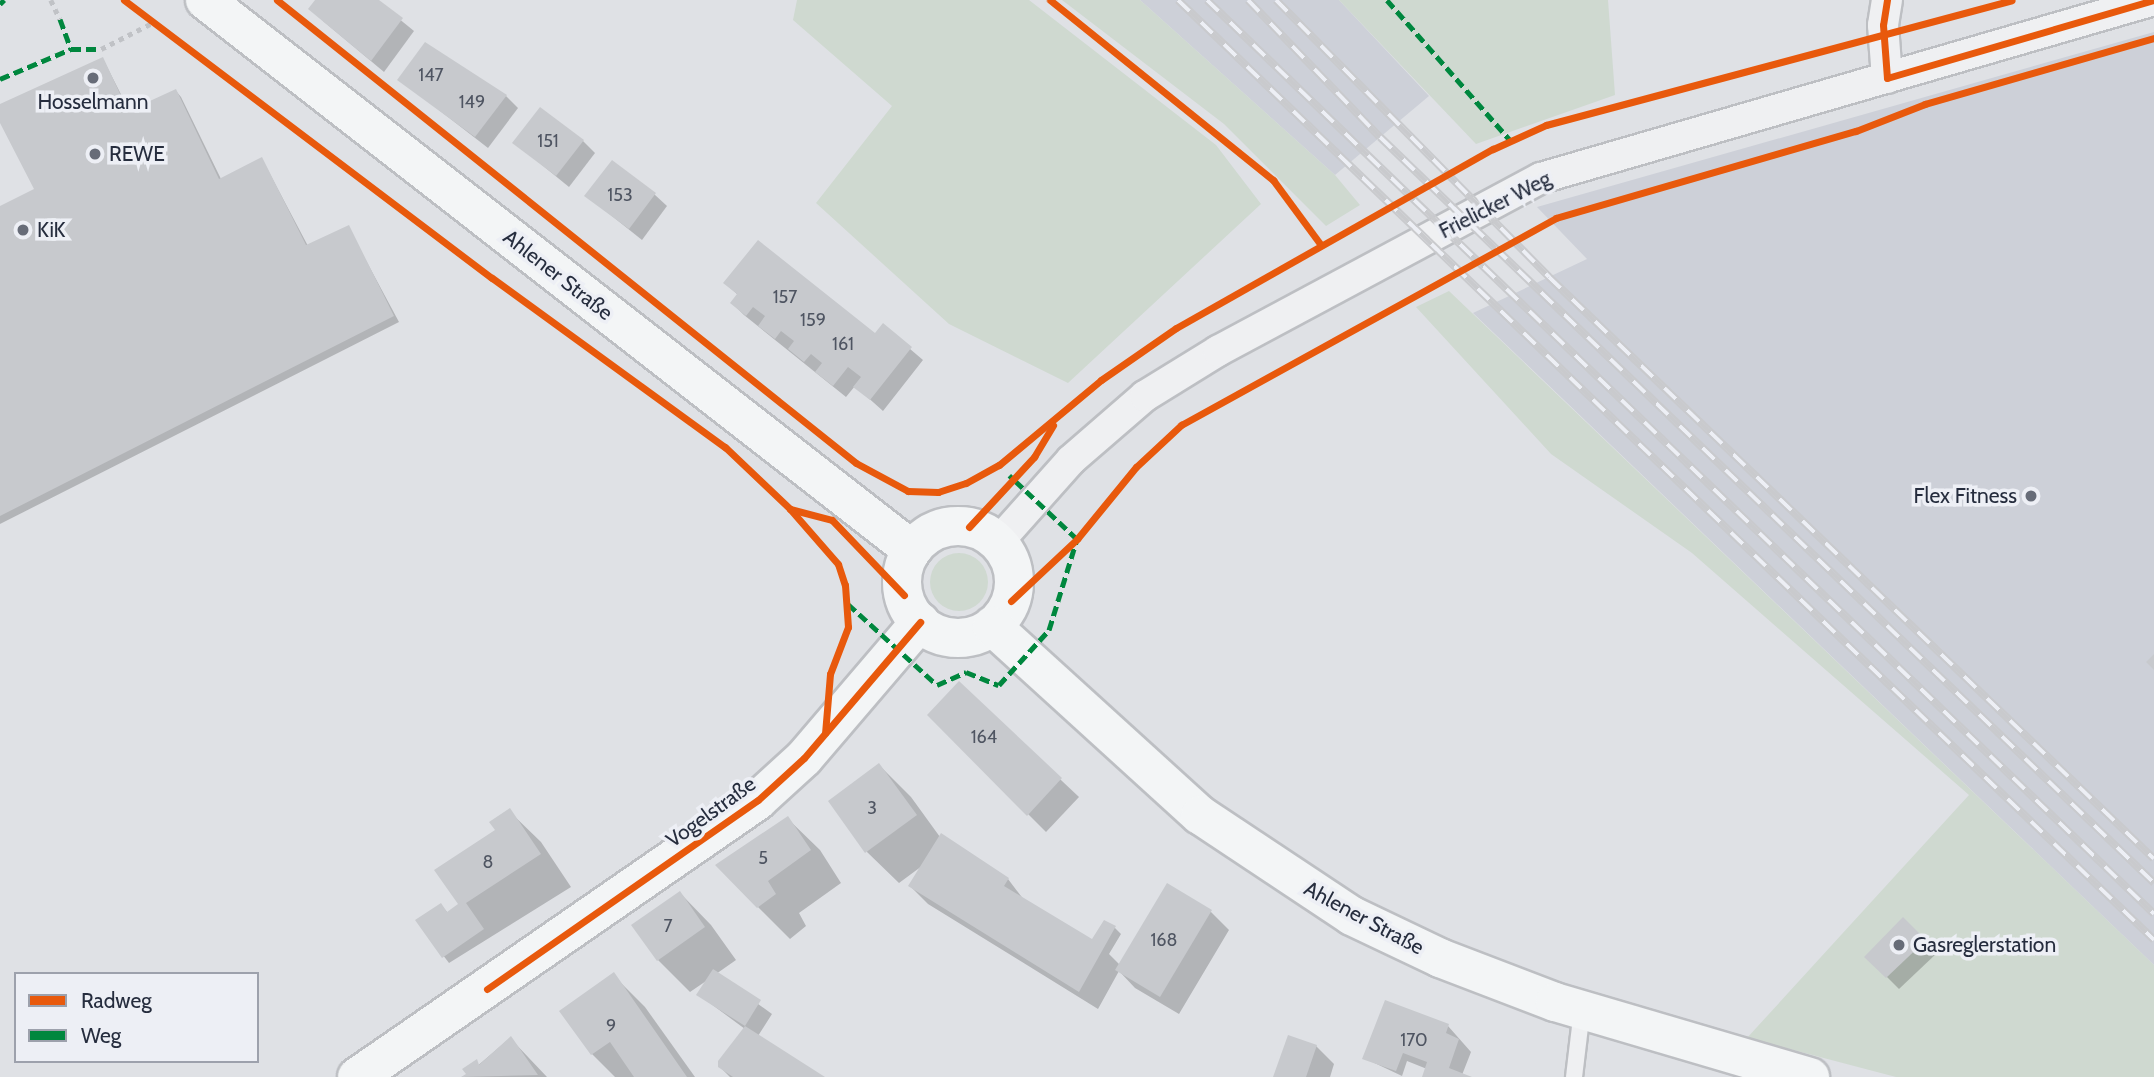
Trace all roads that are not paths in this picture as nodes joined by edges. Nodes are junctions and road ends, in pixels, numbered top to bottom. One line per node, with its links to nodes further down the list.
1 (205, 0): 6 (main road, Ahlener Straße)
2 (1887, 0): 4 (street)
3 (2154, 0): 4 (street, Frielicker Weg)
4 (1886, 78): 5 (street, Frielicker Weg)
5 (998, 542): 6 (main road); 8 (main road)
6 (912, 550): 7 (main road)
7 (919, 622): 8 (main road); 10 (main road, Vogelstraße)
8 (992, 626): 9 (main road, Ahlener Straße)
9 (1582, 1010): 11 (lane); 12 (main road, Ahlener Straße)
10 (371, 1073)
11 (1574, 1077)
12 (1810, 1077)

